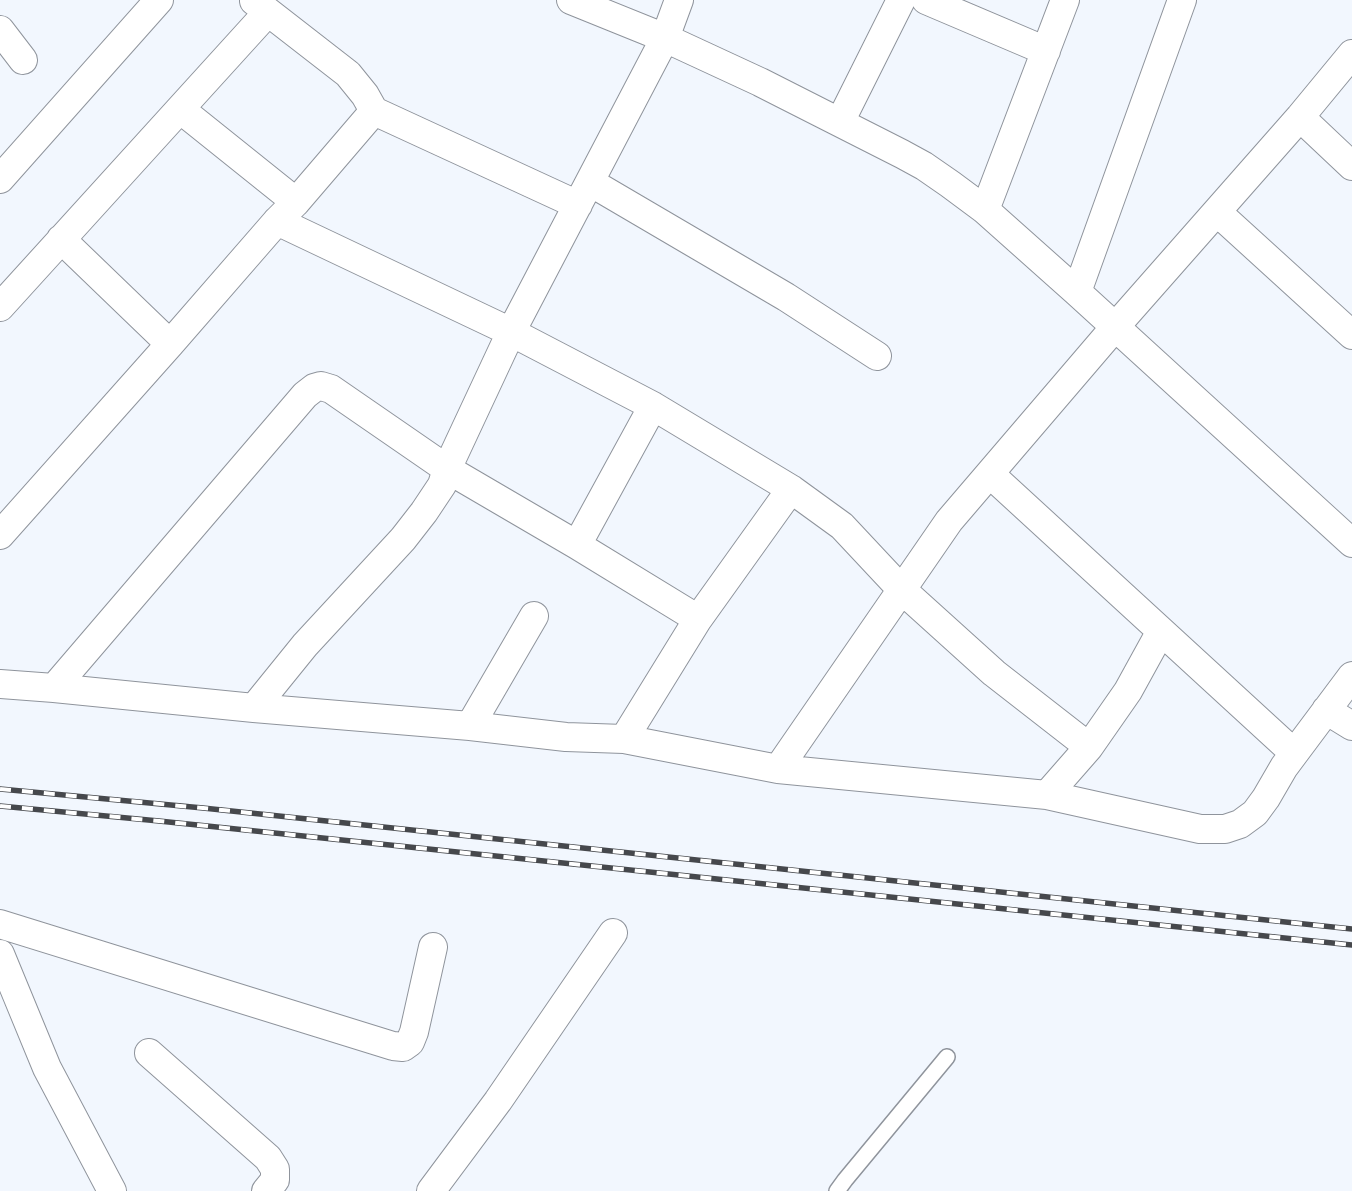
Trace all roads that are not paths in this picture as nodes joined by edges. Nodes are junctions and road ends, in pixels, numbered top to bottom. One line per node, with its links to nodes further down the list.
1 (158, 0): 19 (street)
2 (571, 0): 10 (street)
3 (680, 0): 10 (street)
4 (901, 0): 17 (street)
5 (926, 0): 11 (street)
6 (1065, 0): 11 (street)
7 (1182, 0): 25 (street)
8 (260, 6): 14 (street); 15 (street)
9 (0, 30): 13 (street)
10 (665, 38): 17 (street); 20 (street)
11 (1046, 51): 21 (street)
12 (1352, 54): 16 (street)
13 (23, 60)
14 (180, 109): 22 (street); 24 (street)
15 (374, 111): 20 (street); 22 (street)
16 (1300, 117): 18 (street); 23 (street)
17 (840, 122): 21 (street)
18 (1352, 166)
19 (0, 179)
20 (584, 194): 28 (street); 31 (street)
21 (985, 210): 25 (street)
22 (287, 212): 28 (street); 30 (street)
23 (1217, 212): 27 (street); 29 (street)
24 (61, 239): 26 (street); 30 (street)
25 (1077, 292): 27 (street)
26 (0, 307)
27 (1115, 327): 34 (street); 37 (street)
28 (512, 332): 32 (street); 33 (street)
29 (1352, 335)
30 (170, 344): 36 (street)
31 (877, 356)
32 (653, 406): 35 (street); 38 (street)
33 (447, 469): 38 (street); 45 (street); 46 (street)
34 (990, 474): 39 (street); 42 (street)
35 (792, 489): 39 (street); 41 (street)
36 (0, 535)
37 (1352, 543)
38 (577, 545): 41 (street)
39 (901, 589): 51 (street); 53 (street)
40 (534, 616): 48 (street)
41 (698, 619): 50 (street)
42 (1161, 631): 51 (street); 52 (street)
43 (1352, 676): 47 (street)
44 (0, 684): 45 (street)
45 (54, 688): 46 (street)
46 (254, 708): 48 (street)
47 (1326, 710): 49 (street); 52 (street)
48 (470, 726): 50 (street)
49 (1352, 726)
50 (624, 739): 53 (street)
51 (1089, 747): 54 (street)
52 (1294, 753): 54 (street)
53 (778, 769): 54 (street)
54 (1047, 795)
55 (0, 924): 57 (street)
56 (613, 933): 63 (street)
57 (433, 947)
58 (0, 954): 61 (street)
59 (149, 1054): 62 (street)
60 (946, 1057): 64 (lane)
61 (112, 1191)
62 (266, 1191)
63 (431, 1191)
64 (837, 1191)

